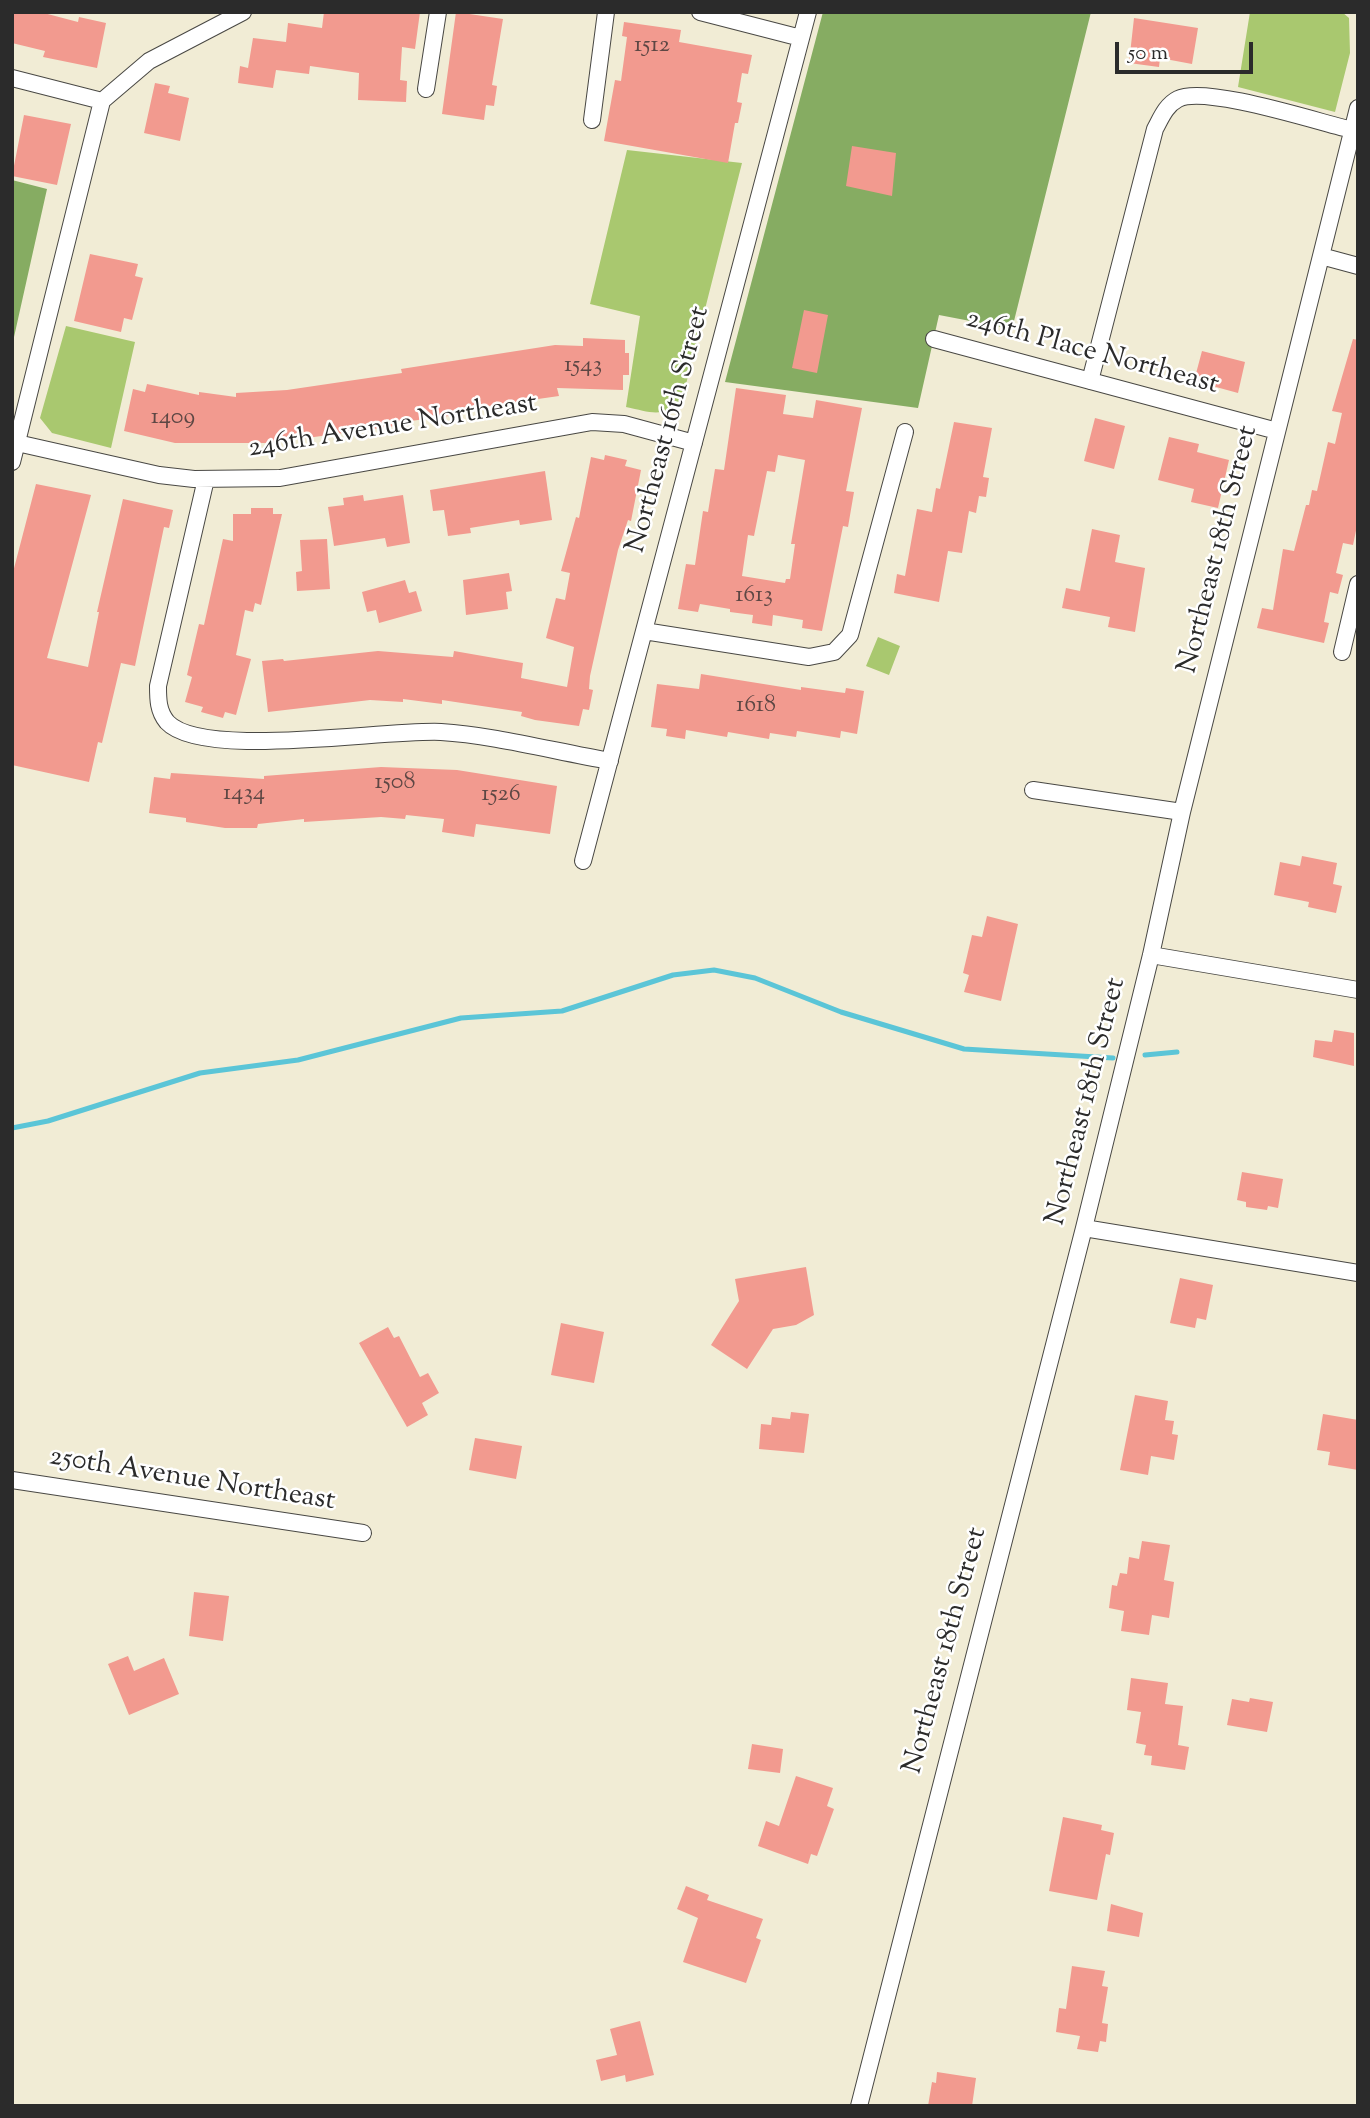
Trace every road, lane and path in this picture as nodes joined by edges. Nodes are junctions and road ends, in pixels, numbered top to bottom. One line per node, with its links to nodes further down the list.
1 (243, 12): 9 (street)
2 (438, 12): 8 (street)
3 (606, 12): 11 (street)
4 (700, 12): 6 (street)
5 (808, 12): 6 (street, Northeast 16th Street)
6 (801, 38): 20 (street, Northeast 16th Street)
7 (12, 78): 9 (street)
8 (426, 89)
9 (102, 101): 19 (street)
10 (1358, 108): 12 (street, Northeast 18th Street)
11 (592, 120)
12 (1352, 130): 13 (street, Northeast 18th Street); 16 (street)
13 (1321, 256): 14 (street); 17 (street, Northeast 18th Street)
14 (1358, 266)
15 (934, 339): 16 (street, 246th Place Northeast)
16 (1090, 381): 17 (street, 246th Place Northeast)
17 (1277, 431): 28 (street, Northeast 18th Street)
18 (905, 432): 24 (street)
19 (17, 443): 21 (street); 22 (street, 246th Avenue Northeast)
20 (694, 443): 22 (street, 246th Avenue Northeast); 24 (street, Northeast 16th Street)
21 (12, 462)
22 (206, 479): 26 (street)
23 (1358, 584): 25 (street)
24 (644, 631): 26 (street, Northeast 16th Street)
25 (1342, 652)
26 (610, 761): 29 (street, Northeast 16th Street)
27 (1033, 790): 28 (street)
28 (1182, 812): 30 (street, Northeast 18th Street)
29 (583, 861)
30 (1151, 955): 31 (street); 32 (street, Northeast 18th Street)
31 (1358, 990)
32 (1084, 1228): 33 (street); 36 (street, Northeast 18th Street)
33 (1358, 1273)
34 (12, 1480): 35 (street, 250th Avenue Northeast)
35 (363, 1533)
36 (859, 2106)

